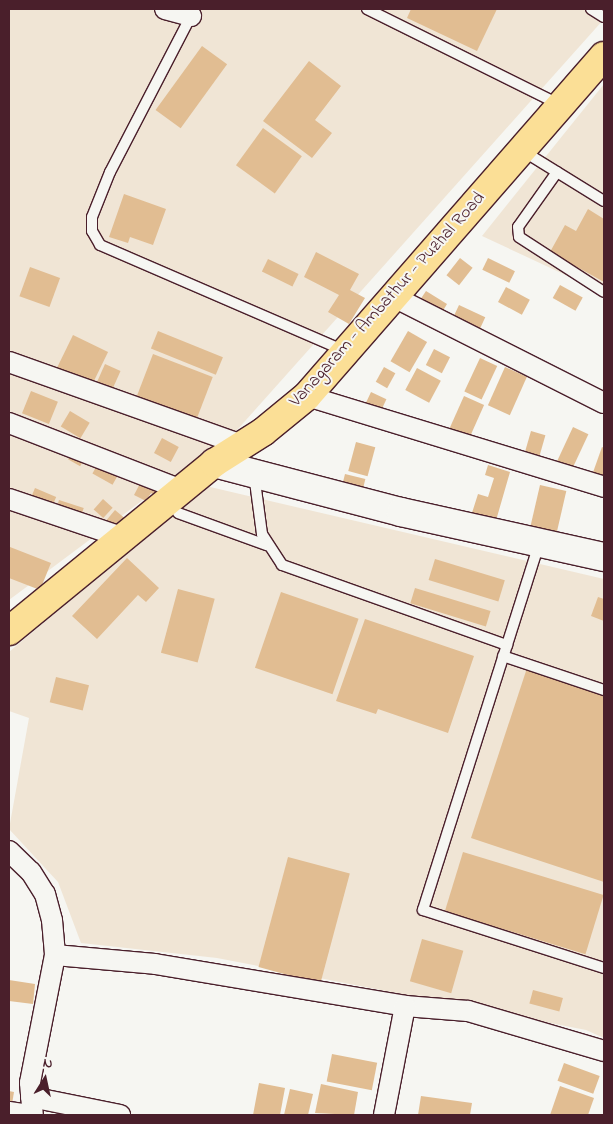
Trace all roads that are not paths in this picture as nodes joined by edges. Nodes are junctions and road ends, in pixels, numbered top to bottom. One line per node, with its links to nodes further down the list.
1 (165, 9): 4 (street)
2 (367, 9): 7 (lane)
3 (591, 9): 5 (lane)
4 (193, 12): 13 (lane)
5 (604, 17)
6 (604, 56): 7 (main road, Vanagaram - Ambathur - Puzhal Road)
7 (561, 106): 8 (main road, Vanagaram - Ambathur - Puzhal Road)
8 (522, 150): 9 (lane); 12 (main road, Vanagaram - Ambathur - Puzhal Road)
9 (557, 172): 10 (lane); 11 (lane)
10 (604, 201)
11 (604, 292)
12 (394, 297): 13 (main road, Vanagaram - Ambathur - Puzhal Road); 16 (street)
13 (346, 352): 15 (main road, Vanagaram - Ambathur - Puzhal Road)
14 (9, 362): 18 (street)
15 (307, 396): 18 (main road, Vanagaram - Ambathur - Puzhal Road); 21 (street)
16 (604, 403)
17 (9, 423): 23 (street)
18 (242, 445): 19 (main road, Vanagaram - Ambathur - Puzhal Road)
19 (214, 463): 20 (street); 23 (main road, Vanagaram - Ambathur - Puzhal Road)
20 (254, 473): 25 (street); 26 (lane)
21 (604, 488)
22 (9, 499): 24 (street)
23 (180, 501): 24 (main road, Vanagaram - Ambathur - Puzhal Road); 26 (lane)
24 (124, 538): 28 (main road, Vanagaram - Ambathur - Puzhal Road)
25 (540, 540): 27 (street); 29 (lane)
26 (266, 545): 29 (lane)
27 (604, 558)
28 (9, 631)
29 (507, 645): 30 (lane)
30 (503, 656): 31 (lane); 34 (lane)
31 (604, 690)
32 (9, 851): 33 (street)
33 (55, 955): 35 (street); 37 (street)
34 (604, 968)
35 (405, 1006): 36 (street); 40 (street)
36 (604, 1051)
37 (32, 1109): 38 (street); 39 (street)
38 (9, 1112)
39 (120, 1115)
40 (384, 1115)

